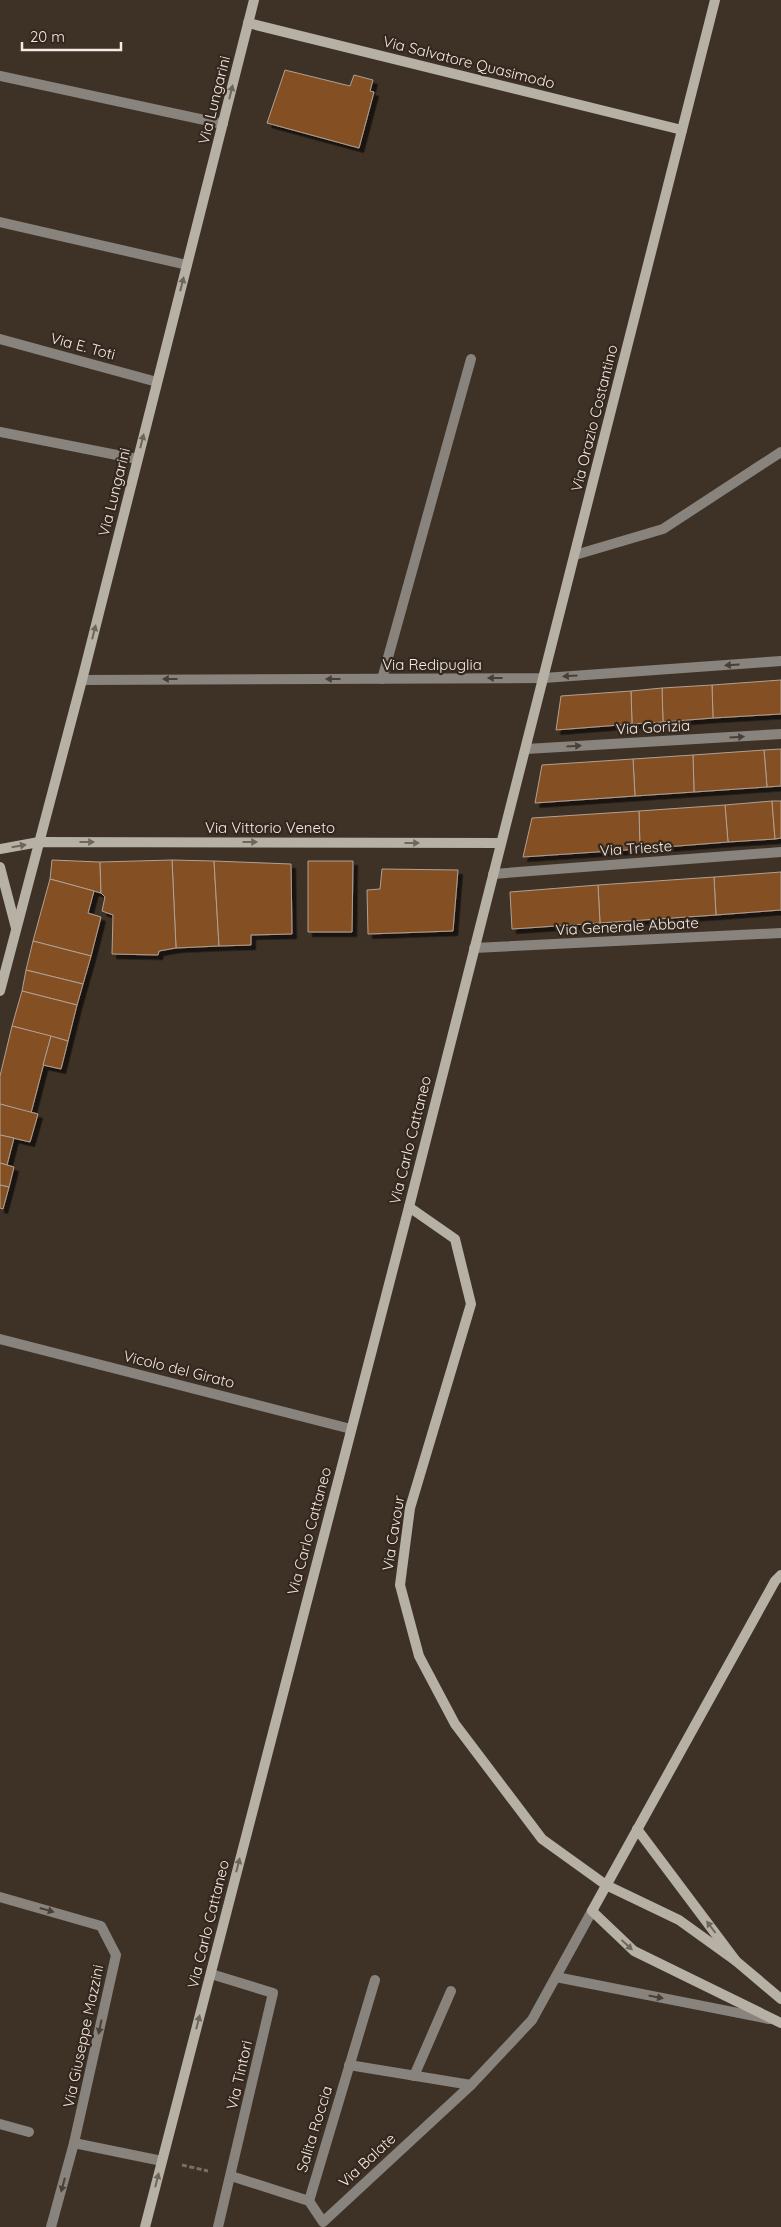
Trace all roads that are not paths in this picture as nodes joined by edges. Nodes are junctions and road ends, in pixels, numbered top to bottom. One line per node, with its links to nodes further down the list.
1 (254, 0): 3 (street, Via Lungarini)
2 (716, 0): 6 (street, Via Orazio Costantino)
3 (248, 23): 5 (street, Via Lungarini, one-way to 3); 6 (street, Via Salvatore Quasimodo)
4 (0, 76): 5 (street)
5 (223, 124): 8 (street, Via Lungarini)
6 (682, 130): 15 (street, Via Orazio Costantino)
7 (0, 222): 8 (street)
8 (187, 265): 11 (street, Via Lungarini, one-way to 8)
9 (0, 339): 11 (street, Via E. Toti)
10 (471, 359): 18 (street)
11 (157, 382): 14 (street, Via Lungarini, one-way to 11)
12 (0, 432): 14 (street)
13 (781, 452): 15 (street)
14 (138, 459): 19 (street, Via Lungarini, one-way to 14)
15 (575, 555): 17 (street, Via Orazio Costantino)
16 (781, 661): 17 (street, Via Redipuglia, one-way to 17)
17 (544, 678): 18 (street, Via Redipuglia, one-way to 18); 21 (street, Via Orazio Costantino)
18 (382, 679): 19 (street, Via Redipuglia, one-way to 19)
19 (82, 680): 22 (street, Via Lungarini)
20 (781, 734): 21 (street, Via Gorizia, one-way to 20)
21 (526, 749): 23 (street, Via Orazio Costantino)
22 (39, 842): 23 (street, Via Vittorio Veneto, one-way to 23); 24 (street, Via Vittorio Veneto, one-way to 22); 28 (street, Via Lungarini)
23 (501, 843): 27 (street, Via Carlo Cattaneo)
24 (0, 849)
25 (781, 852): 27 (street, Via Trieste)
26 (0, 867): 28 (street)
27 (493, 874): 30 (street, Via Carlo Cattaneo)
28 (16, 929): 31 (street, Via Lungarini)
29 (781, 933): 30 (street, Via Generale Abbate)
30 (474, 948): 32 (street, Via Carlo Cattaneo)
31 (0, 991)
32 (409, 1207): 34 (street, Via Carlo Cattaneo); 37 (street, Via Cavour)
33 (0, 1339): 34 (street, Vicolo del Girato)
34 (351, 1429): 41 (street, Via Carlo Cattaneo, one-way to 34)
35 (781, 1575): 36 (street)
36 (637, 1829): 37 (street); 40 (street, one-way to 36)
37 (606, 1885): 39 (street); 40 (street, Via Cavour)
38 (0, 1897): 53 (street, Via Giuseppe Mazzini, one-way to 53)
39 (592, 1911): 42 (street, Via Balate); 46 (street, one-way to 46)
40 (736, 1961): 45 (street)
41 (210, 1974): 54 (street, Via Carlo Cattaneo, one-way to 41); 55 (street, Via Tintori)
42 (556, 1977): 46 (street, one-way to 46); 50 (street, Via Balate)
43 (375, 1980): 48 (street, Salita Roccia)
44 (451, 1991): 49 (street)
45 (781, 2000)
46 (771, 2020): 47 (street)
47 (781, 2023)
48 (349, 2065): 49 (street); 56 (street, Salita Roccia)
49 (414, 2076): 50 (street)
50 (471, 2084): 57 (street, Via Balate)
51 (0, 2124): 52 (street)
52 (29, 2132)
53 (74, 2143): 54 (street); 58 (street, Via Giuseppe Mazzini, one-way to 58)
54 (162, 2161): 59 (street, Via Carlo Cattaneo, one-way to 54)
55 (231, 2176): 56 (street); 60 (street, Via Tintori)
56 (309, 2201): 57 (street, Via Balate)
57 (324, 2225)
58 (51, 2227)
59 (145, 2227)
60 (218, 2227)

